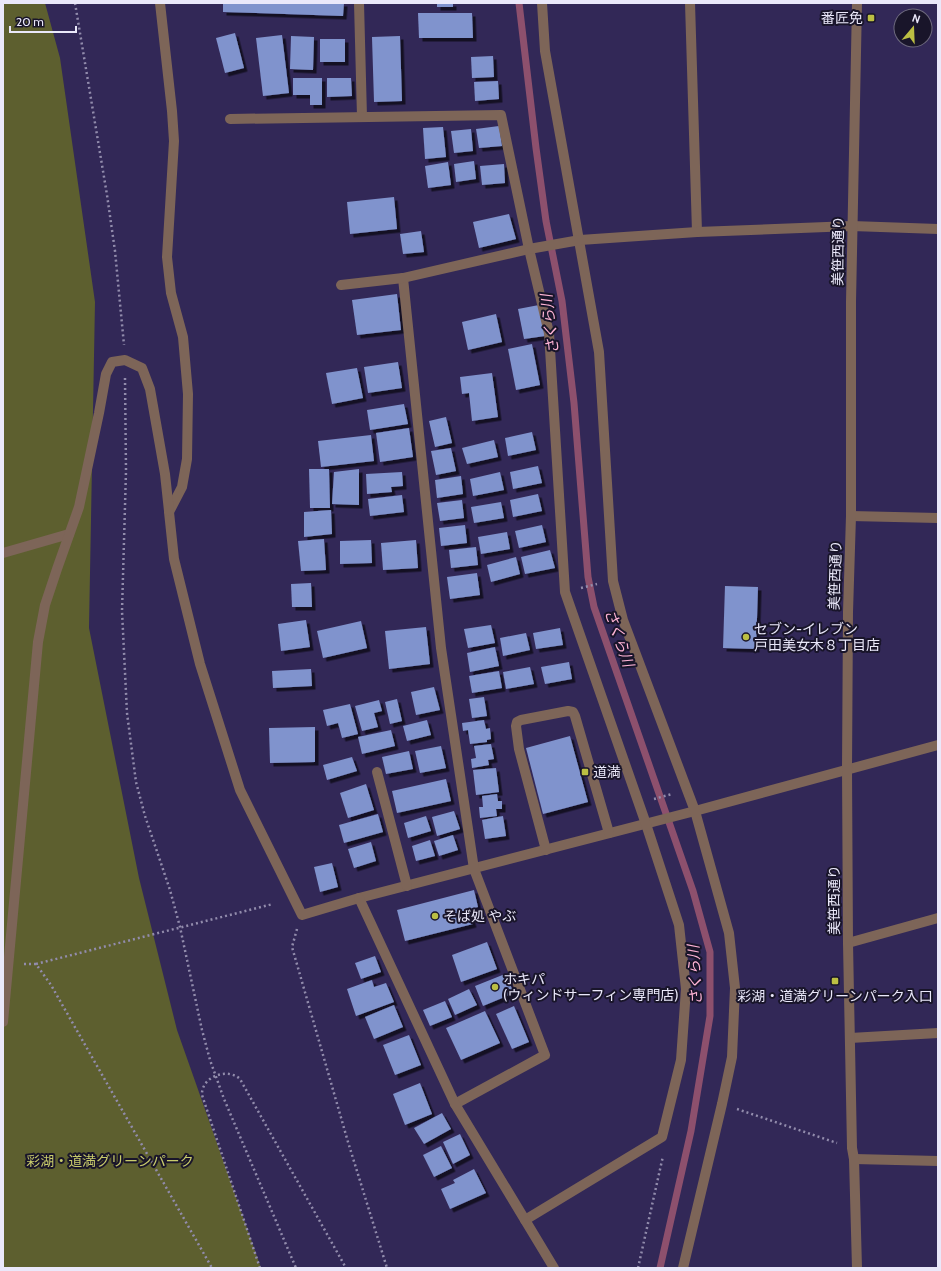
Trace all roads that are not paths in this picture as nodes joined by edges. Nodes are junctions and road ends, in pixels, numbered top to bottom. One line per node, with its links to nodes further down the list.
1 (160, 3): 15 (street)
2 (359, 3): 6 (street)
3 (542, 3): 11 (street)
4 (690, 3): 10 (street)
5 (857, 3): 8 (street, 美笹西通り)
6 (362, 117): 7 (street); 12 (street)
7 (230, 119)
8 (852, 226): 9 (street); 10 (street); 16 (street, 美笹西通り)
9 (938, 229)
10 (697, 232): 11 (street)
11 (580, 240): 12 (street); 23 (street)
12 (533, 248): 13 (street); 24 (street)
13 (403, 278): 14 (street); 27 (street)
14 (341, 285)
15 (169, 512): 18 (street); 29 (street)
16 (851, 516): 17 (street); 21 (street, 美笹西通り)
17 (938, 518)
18 (69, 534): 19 (street); 32 (street)
19 (3, 553)
20 (938, 745): 21 (street)
21 (847, 769): 23 (street); 31 (street, 美笹西通り)
22 (377, 772): 28 (street)
23 (695, 811): 24 (street); 41 (street)
24 (649, 823): 25 (street); 39 (street)
25 (609, 833): 26 (street); 26 (street)
26 (546, 850): 27 (street)
27 (474, 869): 28 (street); 36 (street)
28 (407, 886): 29 (street)
29 (359, 898): 36 (street)
30 (938, 918): 31 (street)
31 (848, 943): 35 (street, 美笹西通り)
32 (4, 1003): 33 (street)
33 (3, 1022)
34 (938, 1033): 35 (street)
35 (850, 1038): 37 (street, 美笹西通り)
36 (455, 1104): 39 (street)
37 (854, 1159): 38 (street); 42 (street, 美笹西通り)
38 (938, 1161)
39 (525, 1220): 40 (street)
40 (554, 1268)
41 (683, 1268)
42 (857, 1268)

